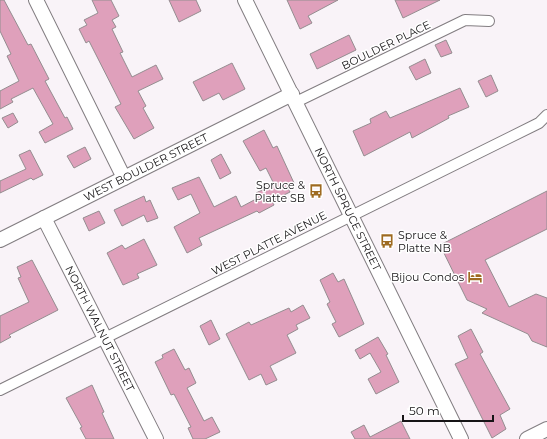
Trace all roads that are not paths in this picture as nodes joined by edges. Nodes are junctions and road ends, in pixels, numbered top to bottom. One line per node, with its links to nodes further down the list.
1 (36, 0): 6 (street)
2 (245, 0): 4 (street, NORTH SPRUCE STREET)
3 (489, 21): 4 (street, BOULDER PLACE)
4 (294, 98): 6 (street, WEST BOULDER STREET); 7 (street, NORTH SPRUCE STREET)
5 (547, 116): 7 (street, WEST PLATTE AVENUE)
6 (124, 178): 8 (street, WEST BOULDER STREET)
7 (350, 216): 10 (street, WEST PLATTE AVENUE); 14 (street, NORTH SPRUCE STREET)
8 (44, 218): 9 (street, WEST BOULDER STREET); 10 (street, NORTH WALNUT STREET)
9 (0, 240)
10 (105, 338): 11 (street, WEST PLATTE AVENUE); 13 (street, NORTH WALNUT STREET)
11 (0, 390)
12 (547, 429): 15 (street)
13 (156, 439)
14 (461, 439)
15 (527, 439)

